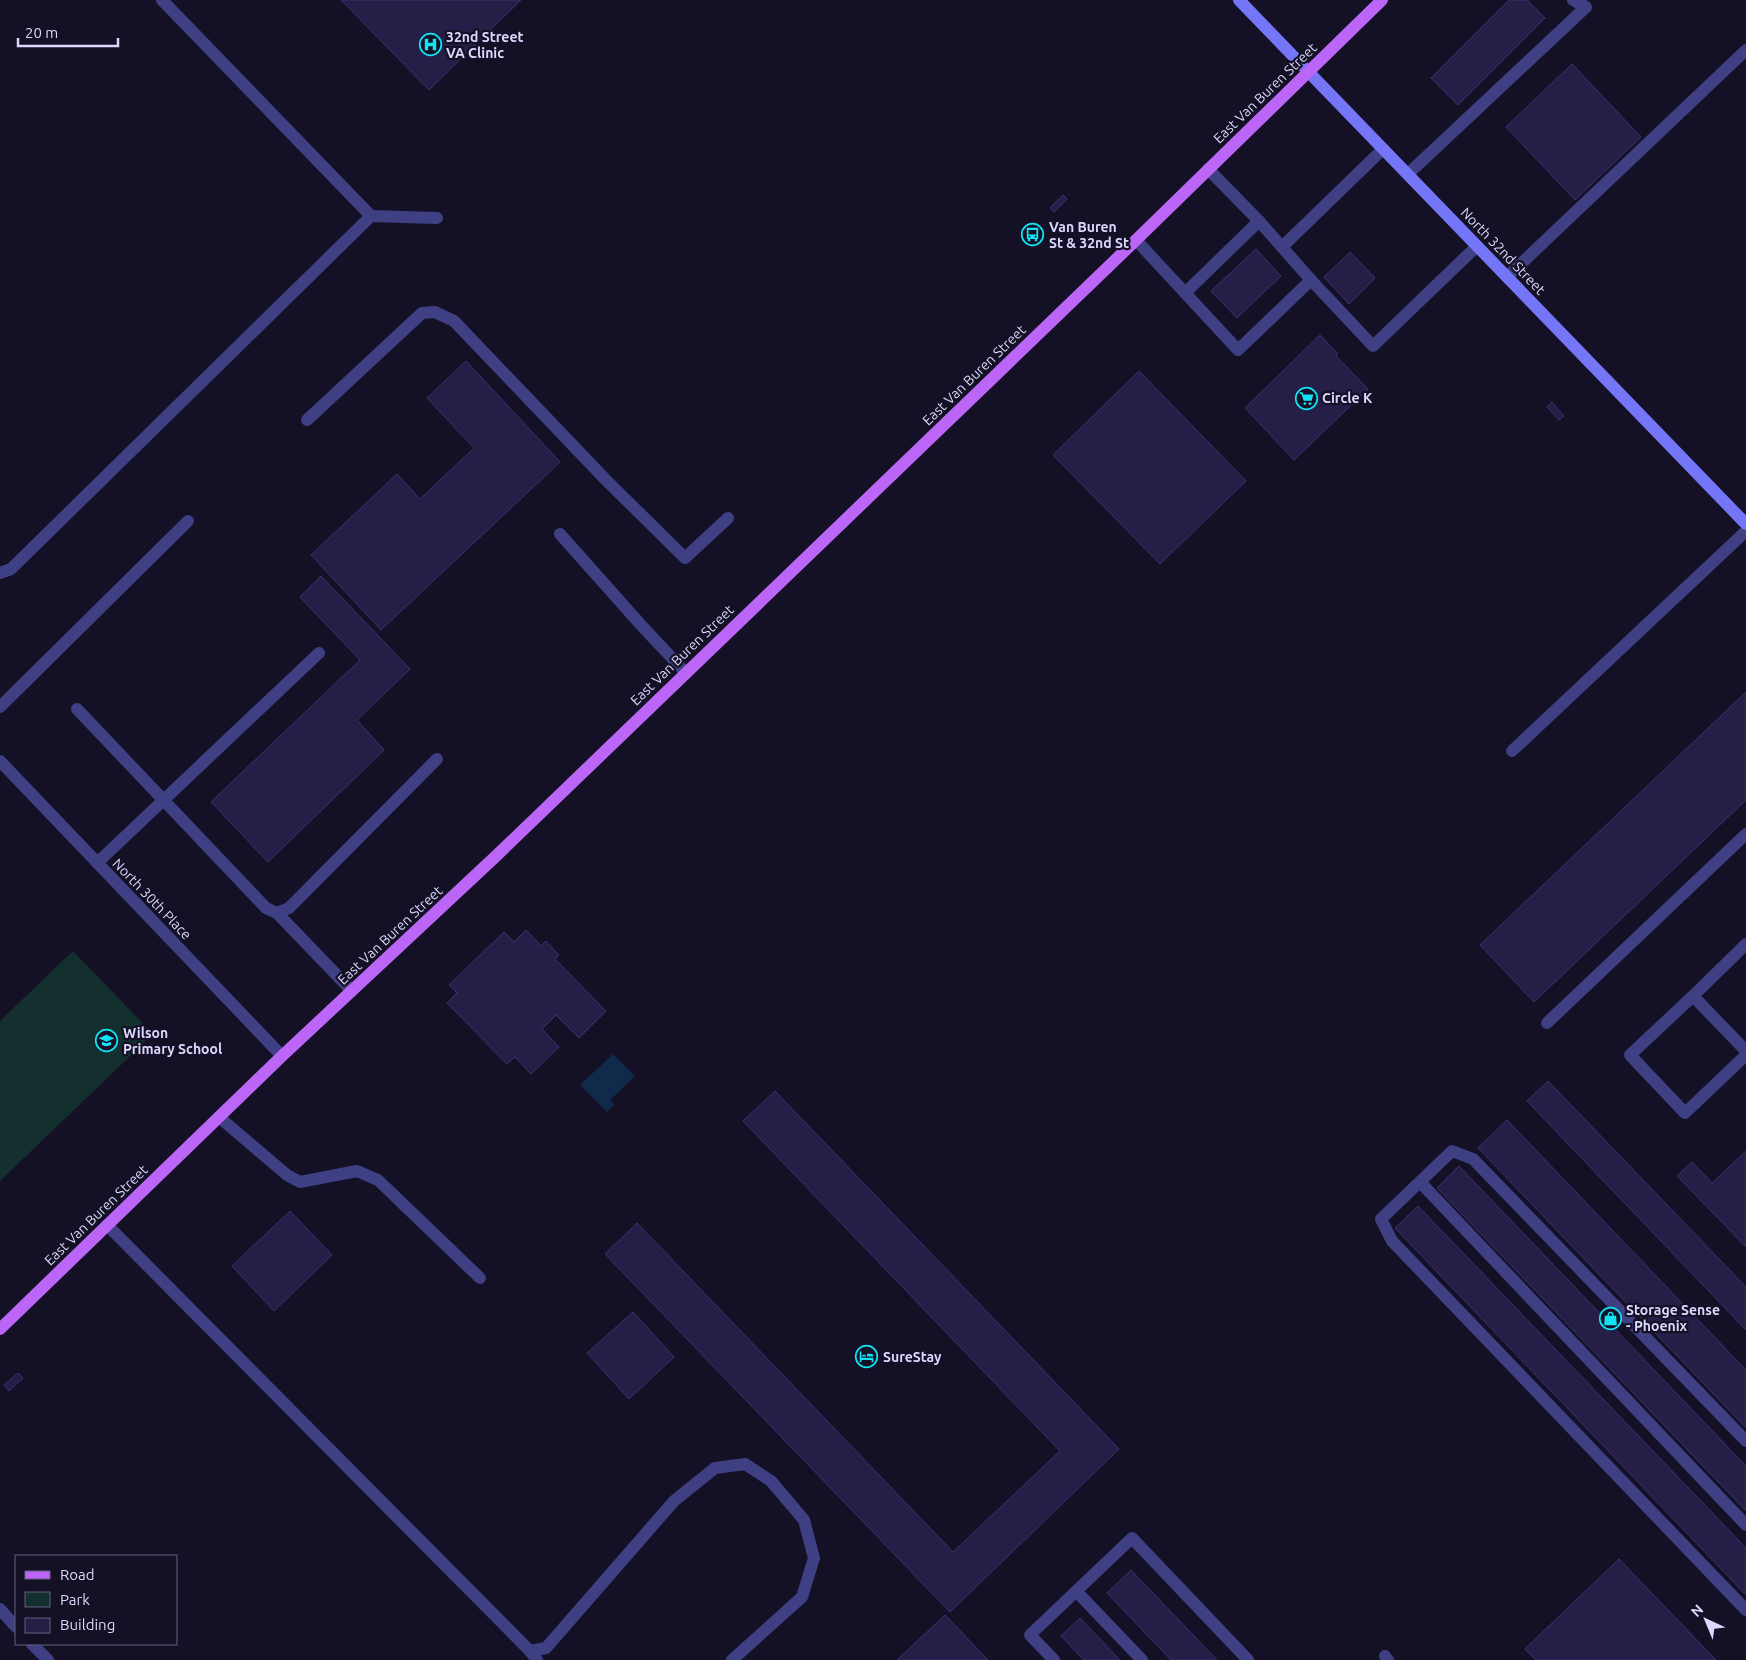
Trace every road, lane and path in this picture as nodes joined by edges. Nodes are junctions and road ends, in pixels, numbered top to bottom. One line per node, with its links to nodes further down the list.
1 (162, 0): 10 (street)
2 (1239, 0): 6 (main road, North 32nd Street)
3 (1382, 0): 6 (main road, East Van Buren Street)
4 (1573, 0): 9 (street)
5 (1746, 50): 16 (street)
6 (1309, 72): 7 (main road, North 32nd Street); 8 (main road, East Van Buren Street)
7 (1383, 149): 9 (main road, North 32nd Street); 15 (street)
8 (1208, 169): 12 (street); 13 (main road, East Van Buren Street)
9 (1408, 174): 14 (main road, North 32nd Street)
10 (371, 216): 11 (street); 25 (street)
11 (437, 218)
12 (1259, 221): 15 (street); 18 (street)
13 (1136, 240): 18 (street); 27 (main road, East Van Buren Street)
14 (1477, 246): 16 (main road, North 32nd Street); 17 (street)
15 (1282, 247): 17 (street)
16 (1507, 277): 22 (main road, North 32nd Street)
17 (1311, 280): 18 (street)
18 (1185, 293)
19 (307, 420): 20 (street)
20 (728, 518)
21 (188, 521): 28 (street)
22 (1746, 524)
23 (1746, 531): 30 (street)
24 (560, 534): 27 (street)
25 (0, 573)
26 (319, 653): 33 (street)
27 (686, 673): 38 (main road, East Van Buren Street)
28 (0, 708)
29 (77, 709): 33 (street)
30 (1512, 751)
31 (436, 759): 36 (street)
32 (0, 761): 35 (street, North 30th Place)
33 (164, 799): 35 (street); 36 (street)
34 (1746, 834): 40 (street)
35 (97, 862): 42 (street, North 30th Place)
36 (277, 913): 38 (street)
37 (1746, 944): 39 (street)
38 (352, 991): 42 (main road, East Van Buren Street)
39 (1693, 996): 41 (street); 41 (street)
40 (1547, 1023)
41 (1746, 1053)
42 (282, 1056): 43 (main road, East Van Buren Street)
43 (219, 1117): 45 (main road, East Van Buren Street); 46 (street)
44 (1420, 1182): 48 (street); 49 (street); 52 (street)
45 (108, 1225): 47 (main road, East Van Buren Street); 55 (street)
46 (480, 1278)
47 (0, 1329)
48 (1746, 1442)
49 (1746, 1525)
50 (1076, 1591): 58 (street); 59 (street); 60 (street)
51 (0, 1610): 53 (street)
52 (1746, 1610)
53 (15, 1626)
54 (33, 1645): 56 (street)
55 (533, 1655): 57 (street)
56 (48, 1660)
57 (732, 1660)
58 (1054, 1660)
59 (1142, 1660)
60 (1248, 1660)

